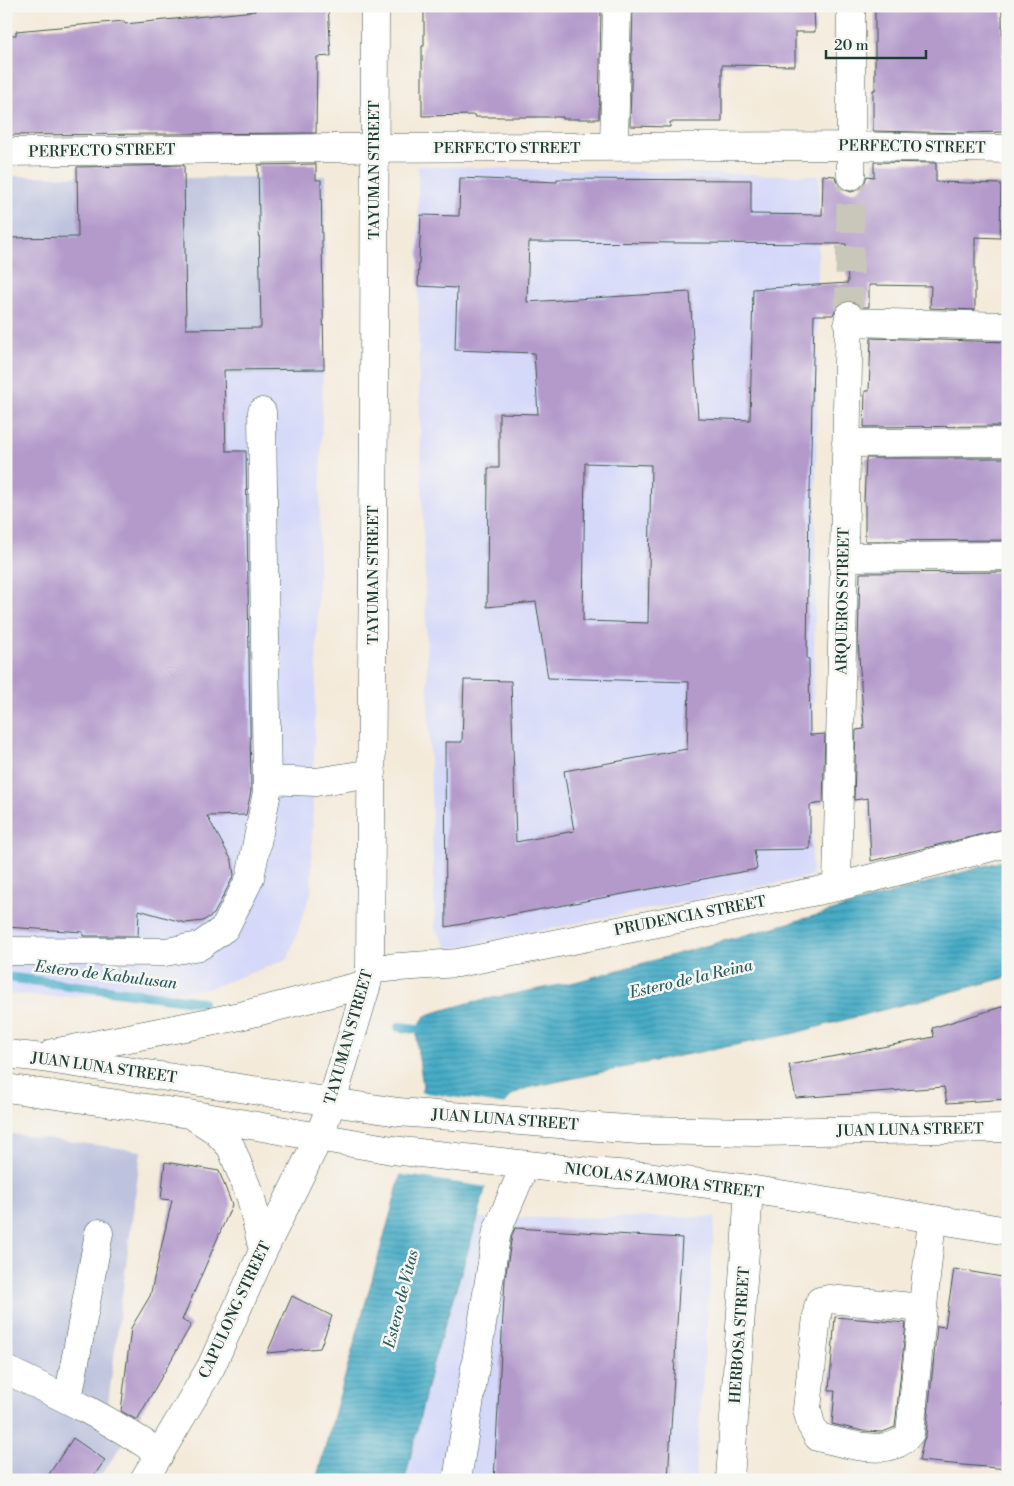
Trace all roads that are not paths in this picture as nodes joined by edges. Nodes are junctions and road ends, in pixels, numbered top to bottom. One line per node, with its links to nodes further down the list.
1 (374, 6): 6 (main road, TAYUMAN STREET)
2 (617, 6): 5 (main road)
3 (851, 6): 4 (main road)
4 (852, 146): 5 (main road, PERFECTO STREET); 7 (main road, PERFECTO STREET); 9 (main road)
5 (614, 147): 6 (main road, PERFECTO STREET)
6 (374, 148): 8 (main road, PERFECTO STREET); 16 (main road, TAYUMAN STREET)
7 (1008, 149)
8 (6, 152)
9 (851, 176)
10 (1008, 326): 13 (main road, ARQUEROS STREET)
11 (262, 412): 17 (main road)
12 (1008, 442): 13 (main road)
13 (846, 443): 15 (main road, ARQUEROS STREET)
14 (1008, 556): 15 (main road)
15 (843, 557): 19 (main road, ARQUEROS STREET)
16 (372, 773): 17 (main road); 21 (main road, TAYUMAN STREET)
17 (267, 780): 20 (main road)
18 (1008, 843): 19 (main road, PRUDENCIA STREET)
19 (837, 886): 21 (main road, PRUDENCIA STREET)
20 (6, 951)
21 (368, 977): 23 (main road, PRUDENCIA STREET); 25 (main road, TAYUMAN STREET)
22 (6, 1054): 23 (main road, JUAN LUNA STREET)
23 (35, 1057): 25 (main road, JUAN LUNA STREET)
24 (6, 1088): 26 (main road)
25 (332, 1101): 27 (main road, JUAN LUNA STREET); 28 (main road, TAYUMAN STREET)
26 (189, 1114): 28 (main road); 34 (main road)
27 (1008, 1128)
28 (319, 1137): 29 (main road, NICOLAS ZAMORA STREET); 34 (main road, CAPULONG STREET)
29 (512, 1163): 30 (main road, NICOLAS ZAMORA STREET); 40 (main road)
30 (749, 1189): 31 (main road, NICOLAS ZAMORA STREET); 41 (main road, HERBOSA STREET)
31 (932, 1219): 32 (main road, NICOLAS ZAMORA STREET); 35 (main road)
32 (1008, 1231)
33 (98, 1233): 37 (main road)
34 (263, 1251): 38 (main road, CAPULONG STREET)
35 (923, 1308): 35 (main road)
36 (6, 1370): 37 (main road)
37 (68, 1400): 38 (main road)
38 (160, 1454): 39 (main road, CAPULONG STREET)
39 (144, 1480)
40 (458, 1480)
41 (730, 1480)

